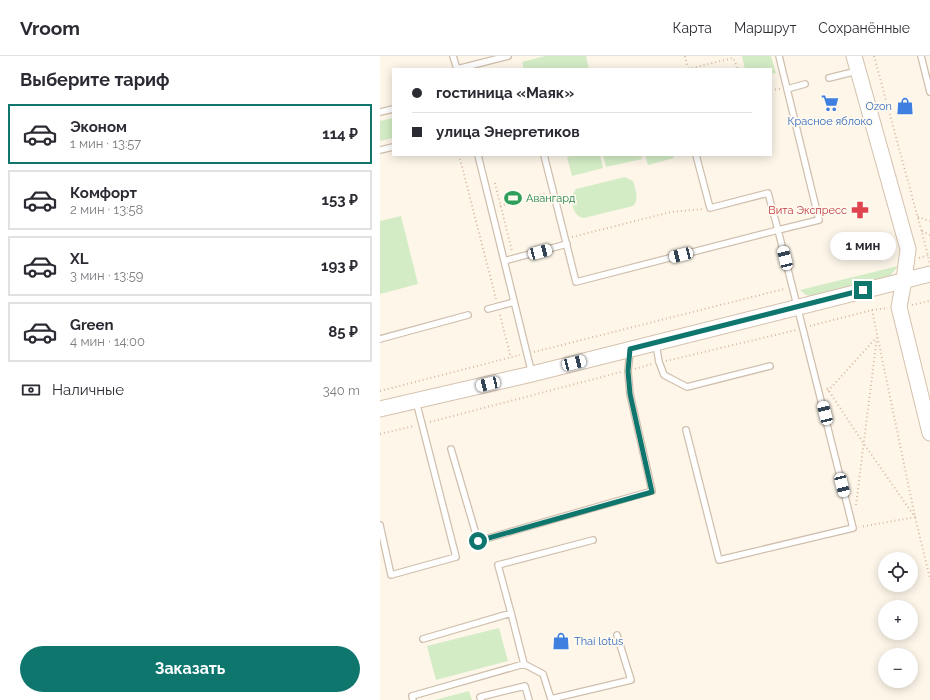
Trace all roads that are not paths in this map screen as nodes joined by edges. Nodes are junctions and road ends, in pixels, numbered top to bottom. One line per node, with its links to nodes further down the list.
1 (453, 56): 6 (lane)
2 (508, 56): 7 (lane)
3 (779, 56): 10 (lane)
4 (921, 56): 11 (lane)
5 (856, 63): 8 (lane); 23 (street)
6 (457, 68)
7 (461, 68)
8 (829, 78)
9 (805, 84): 10 (lane)
10 (787, 89): 19 (lane)
11 (930, 92)
12 (392, 108): 13 (lane)
13 (380, 112)
14 (392, 147): 15 (lane)
15 (380, 150)
16 (478, 156): 21 (lane)
17 (544, 156): 20 (lane)
18 (696, 156): 19 (lane)
19 (778, 230): 20 (lane); 25 (lane)
20 (566, 241): 21 (lane)
21 (504, 262): 24 (lane)
22 (930, 274): 23 (street)
23 (904, 280): 25 (street); 36 (street)
24 (514, 302): 26 (lane); 32 (lane)
25 (797, 306): 29 (street); 35 (lane)
26 (488, 309)
27 (468, 315): 28 (lane)
28 (380, 339)
29 (656, 342): 30 (street); 31 (lane)
30 (630, 349): 32 (street); 37 (lane)
31 (770, 366)
32 (532, 374): 33 (street)
33 (416, 401): 34 (street); 38 (lane)
34 (380, 409)
35 (686, 430)
36 (930, 433)
37 (451, 449)
38 (380, 525)
39 (593, 540): 40 (lane)
40 (511, 613): 42 (lane); 43 (lane)
41 (617, 635): 43 (lane)
42 (423, 639)
43 (524, 664): 44 (lane)
44 (413, 700)
45 (481, 700): 46 (lane)
46 (528, 700)

